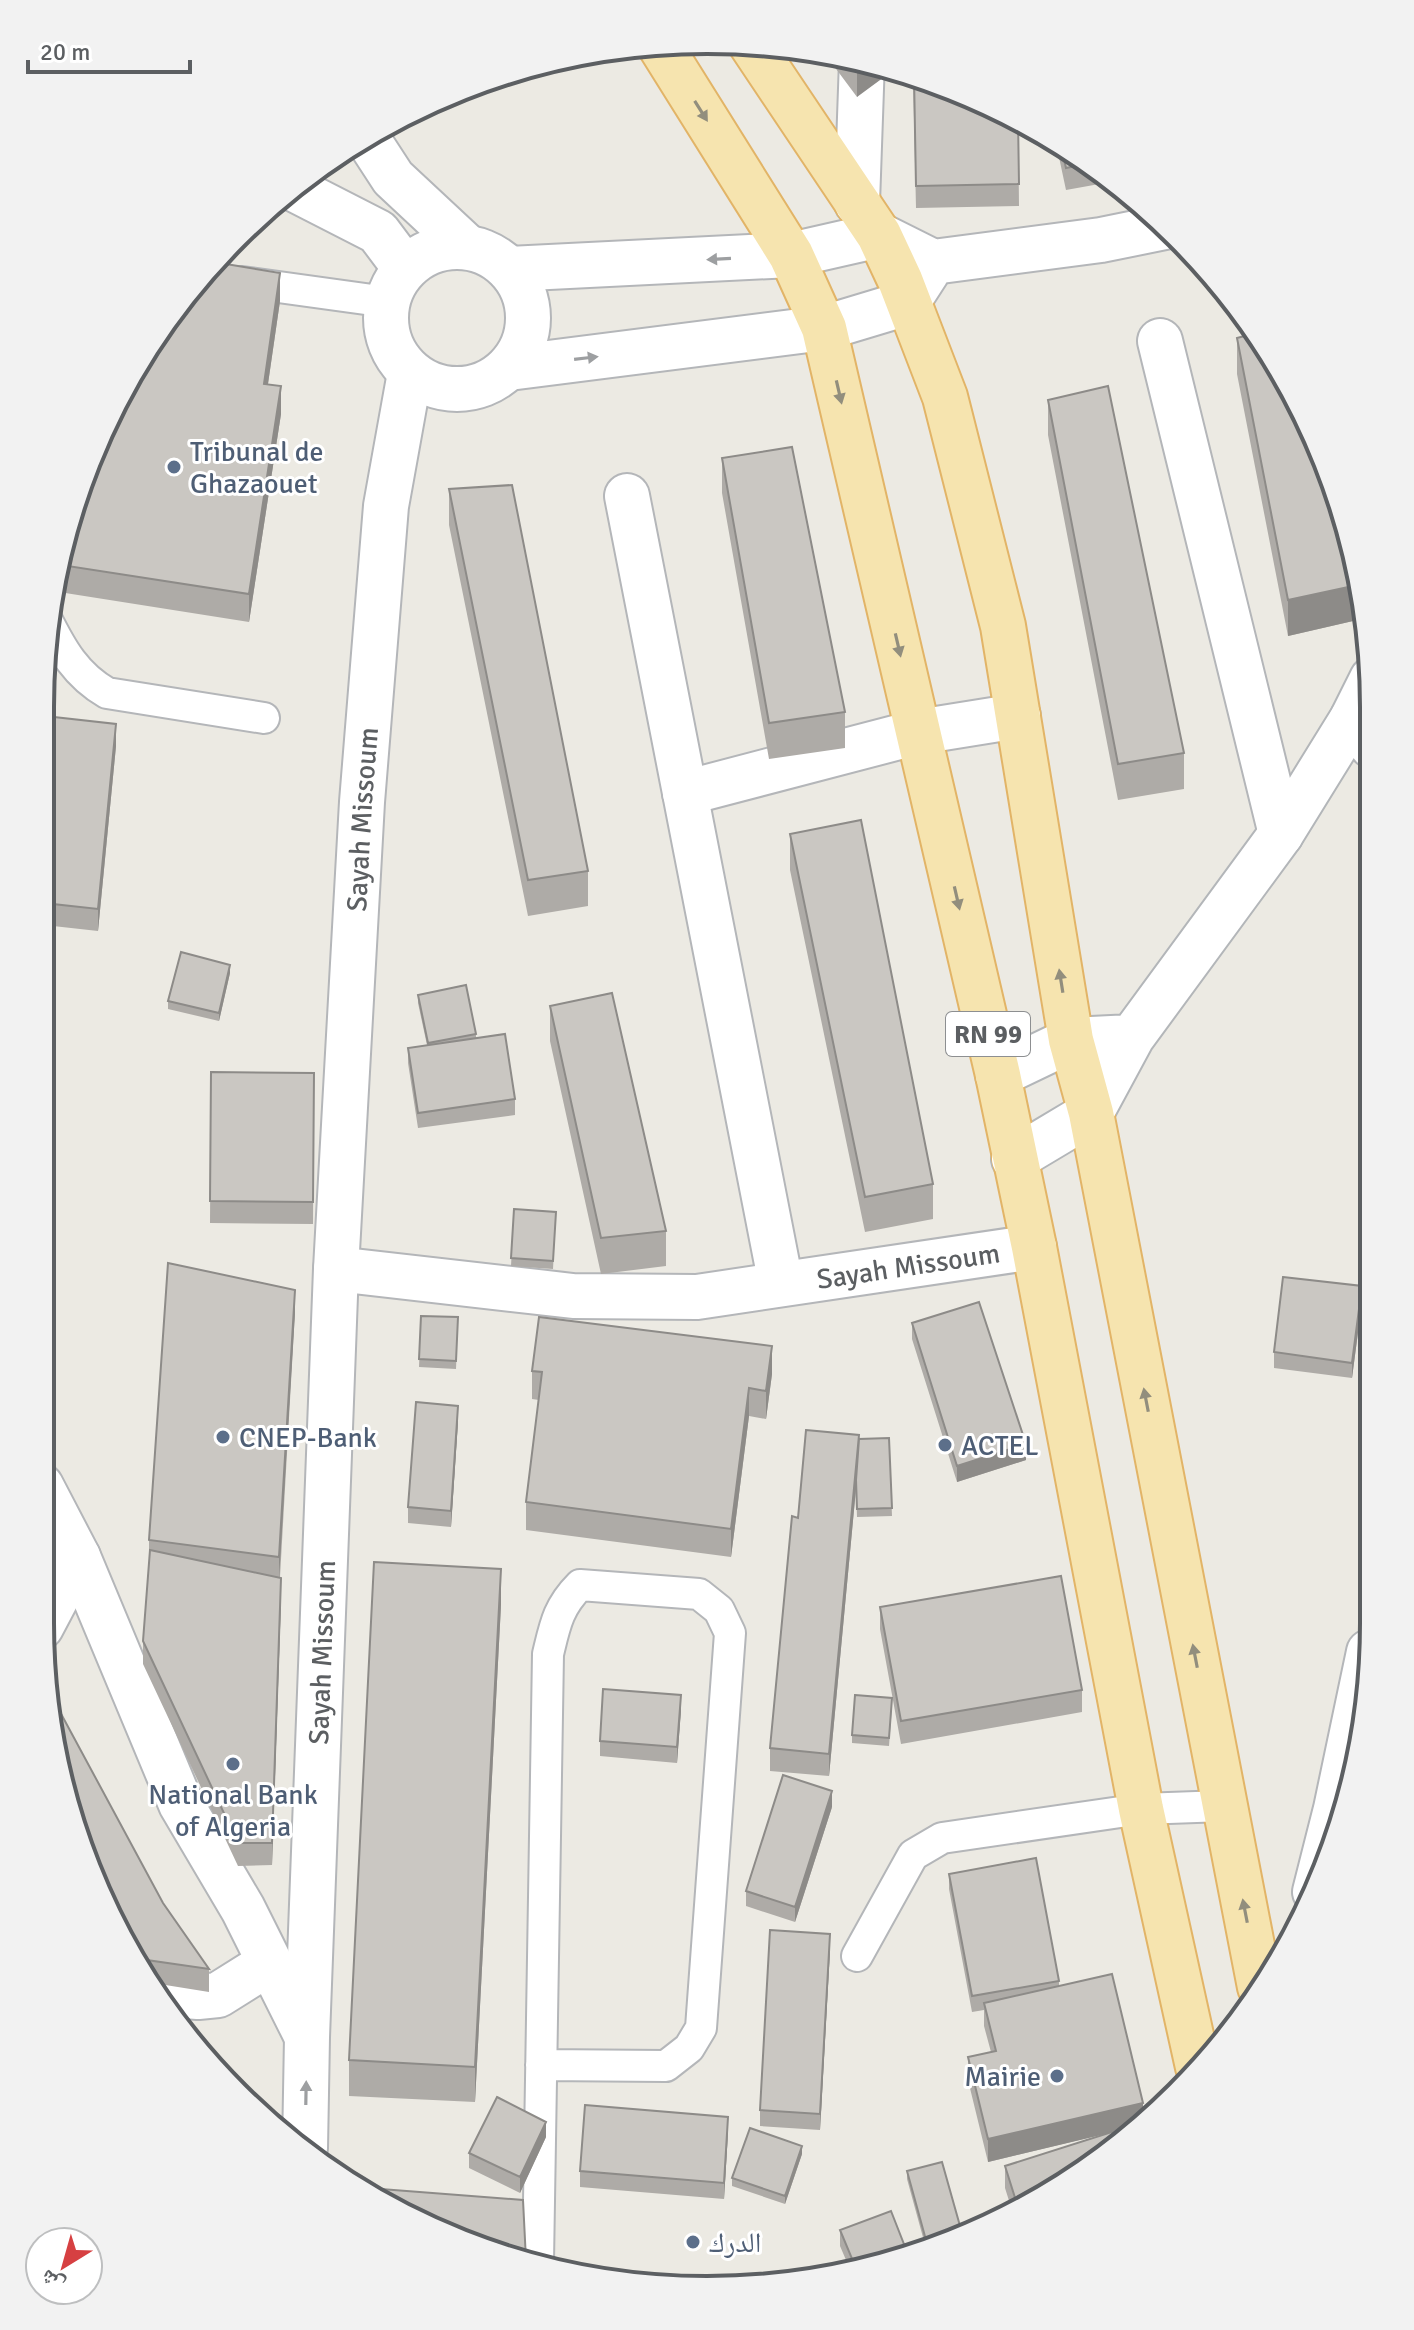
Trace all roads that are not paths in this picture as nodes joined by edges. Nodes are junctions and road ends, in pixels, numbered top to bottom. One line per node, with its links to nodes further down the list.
1 (666, 55): 9 (main road, RN 99, one-way to 9)
2 (759, 56): 6 (main road, RN 99)
3 (862, 73): 6 (street)
4 (372, 146): 8 (street)
5 (303, 194): 13 (street)
6 (868, 219): 9 (street); 10 (street); 14 (main road, RN 99)
7 (1152, 230): 10 (street)
8 (467, 247): 11 (street); 13 (street)
9 (791, 255): 11 (street, one-way to 11); 15 (main road, RN 99)
10 (933, 262): 14 (street)
11 (509, 269): 17 (street)
12 (215, 277): 13 (lane)
13 (396, 285): 18 (street)
14 (907, 303): 15 (street); 21 (main road, RN 99)
15 (824, 328): 17 (street, one-way to 15); 23 (main road, RN 99, one-way to 23)
16 (1160, 341): 26 (street)
17 (509, 368): 18 (street)
18 (410, 373): 33 (street, Sayah Missoum)
19 (627, 496): 25 (street, Sayah Missoum)
20 (58, 641): 22 (lane)
21 (1018, 716): 23 (street); 28 (main road, RN 99, one-way to 21)
22 (264, 718)
23 (918, 732): 25 (street); 29 (main road, RN 99, one-way to 29)
24 (1360, 735): 26 (street)
25 (685, 793): 34 (street, Sayah Missoum)
26 (1281, 834): 27 (street)
27 (1132, 1037): 28 (street); 30 (street)
28 (1071, 1040): 29 (street); 30 (main road, RN 99)
29 (998, 1075): 31 (main road, RN 99)
30 (1091, 1113): 31 (street); 38 (main road, RN 99, one-way to 30)
31 (1014, 1159): 32 (main road, RN 99)
32 (1034, 1247): 34 (street, Sayah Missoum); 39 (main road, RN 99)
33 (336, 1269): 34 (street, Sayah Missoum); 44 (street, Sayah Missoum)
34 (781, 1284)
35 (54, 1511): 36 (street)
36 (78, 1557): 37 (street); 41 (street)
37 (54, 1602)
38 (1224, 1806): 39 (lane); 42 (main road, RN 99, one-way to 38)
39 (1141, 1809): 40 (lane); 45 (main road, RN 99)
40 (857, 1956)
41 (269, 1963): 43 (street); 44 (street)
42 (1257, 1974)
43 (170, 1995)
44 (307, 2037): 47 (street, Sayah Missoum, one-way to 44)
45 (1196, 2056)
46 (541, 2065): 46 (lane); 48 (lane)
47 (305, 2138)
48 (538, 2254)

